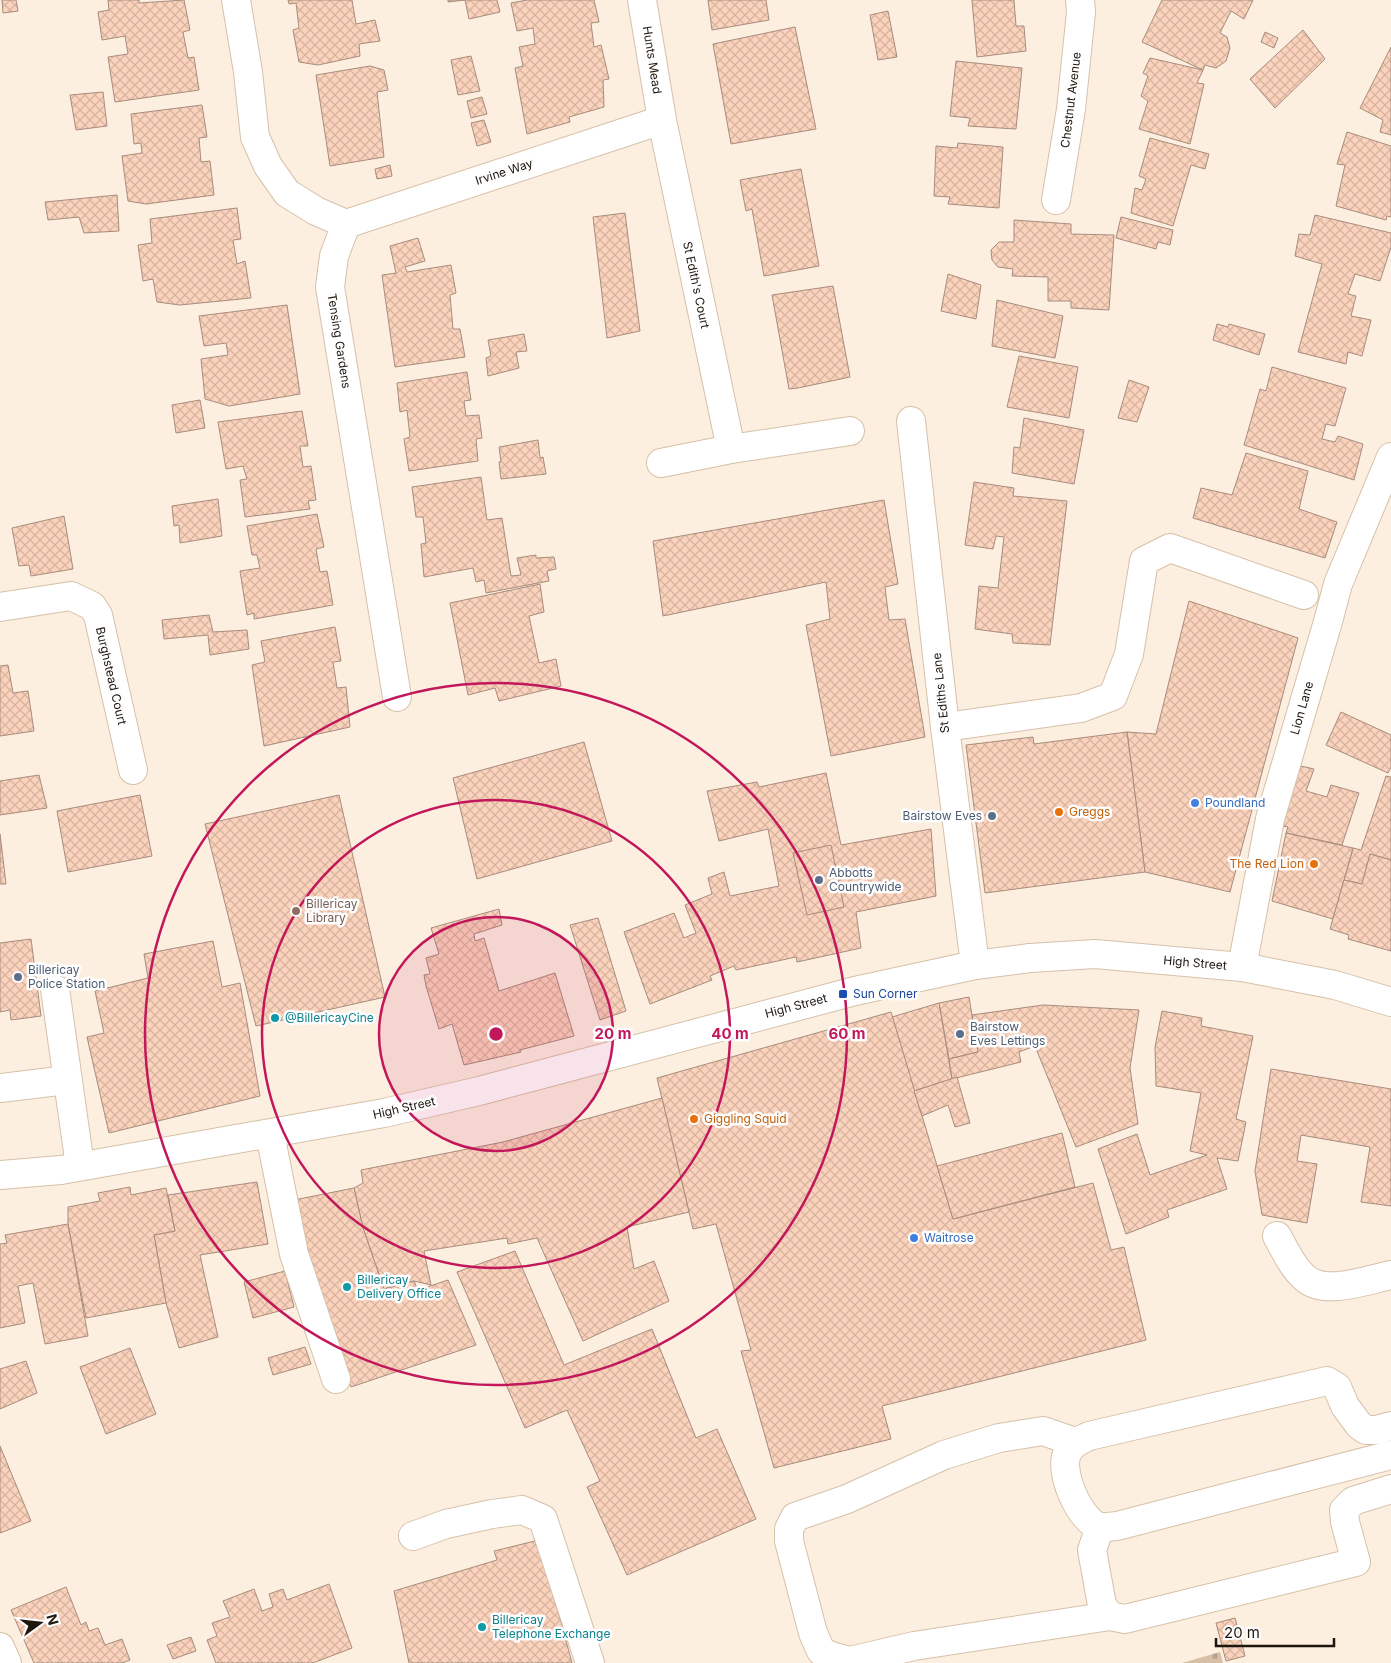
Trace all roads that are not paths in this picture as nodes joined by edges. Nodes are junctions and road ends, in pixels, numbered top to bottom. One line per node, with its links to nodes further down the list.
1 (236, 0): 6 (street)
2 (642, 0): 4 (street, Hunts Mead)
3 (1080, 0): 5 (street, Chestnut Avenue)
4 (662, 120): 6 (street, Irvine Way); 9 (street, St Edith's Court)
5 (1056, 200)
6 (346, 224): 14 (street, Tensing Gardens)
7 (912, 421): 15 (street, St Ediths Lane)
8 (850, 431): 9 (street)
9 (731, 449): 11 (street)
10 (1391, 457): 18 (street, Lion Lane)
11 (661, 463)
12 (1304, 595): 15 (street)
13 (0, 607): 16 (street, Burghstead Court)
14 (397, 697)
15 (945, 727): 17 (street, St Ediths Lane)
16 (132, 770)
17 (975, 965): 18 (street, High Street); 23 (street, High Street)
18 (1242, 967): 20 (street, High Street)
19 (54, 989): 21 (street)
20 (1391, 1002)
21 (68, 1080): 22 (street); 24 (street)
22 (0, 1088)
23 (270, 1134): 24 (street, High Street); 28 (street)
24 (80, 1166): 25 (street, High Street)
25 (0, 1175)
26 (1277, 1236): 27 (street)
27 (1391, 1275)
28 (336, 1379)
29 (1391, 1426): 30 (street)
30 (1075, 1442): 33 (street); 35 (street)
31 (1391, 1455): 33 (street)
32 (1391, 1490): 35 (street)
33 (1100, 1527): 35 (street)
34 (413, 1536): 38 (street)
35 (1110, 1616)
36 (0, 1648): 37 (street)
37 (7, 1663)
38 (590, 1663)

